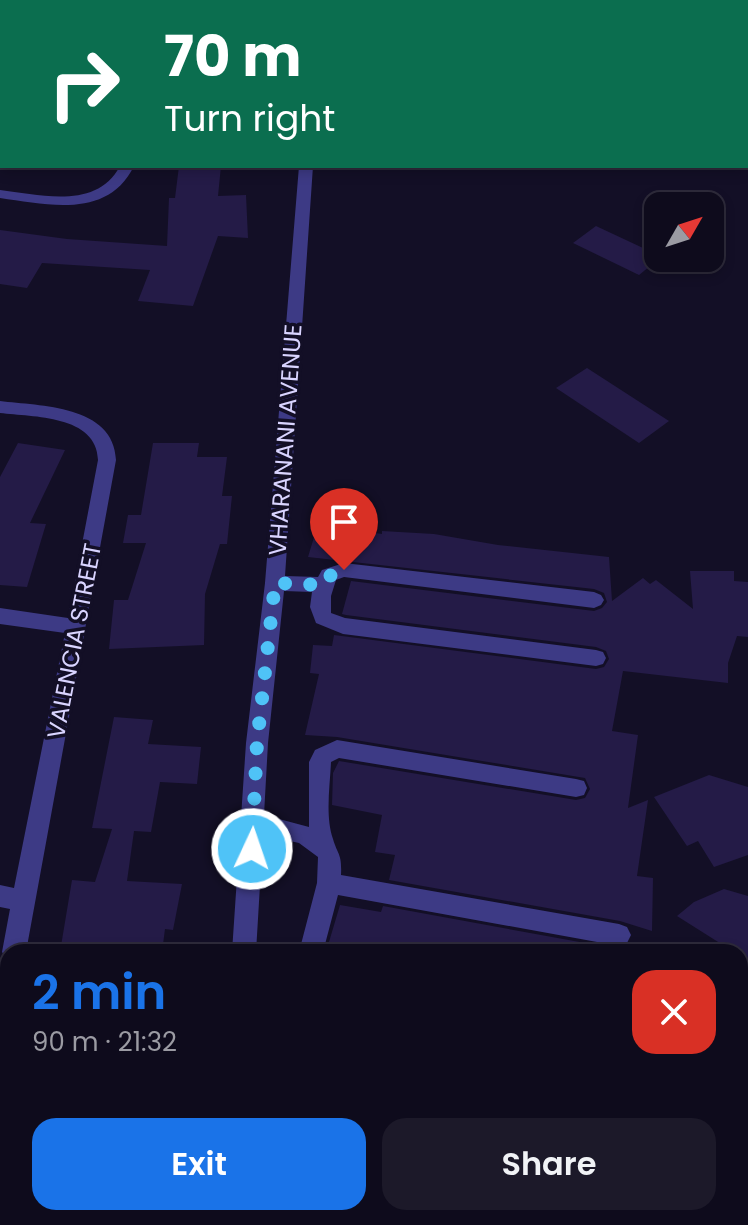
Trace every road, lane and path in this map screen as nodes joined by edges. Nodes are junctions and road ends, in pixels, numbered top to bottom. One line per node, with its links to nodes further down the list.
1 (126, 168): 3 (street)
2 (306, 168): 5 (street, VHARANANI AVENUE)
3 (0, 194)
4 (0, 407): 9 (street, VALENCIA STREET)
5 (275, 583): 6 (street); 12 (street, VHARANANI AVENUE)
6 (324, 585): 7 (street); 10 (street)
7 (594, 600)
8 (0, 616): 9 (street)
9 (77, 627): 16 (street, VALENCIA STREET)
10 (596, 658)
11 (576, 788): 13 (street)
12 (254, 823): 13 (street); 19 (street, VHARANANI AVENUE)
13 (322, 845): 14 (street)
14 (329, 883): 17 (street); 20 (street)
15 (0, 896): 16 (street)
16 (24, 901): 18 (street, VALENCIA STREET)
17 (619, 935)
18 (16, 944)
19 (245, 944)
20 (313, 944)

